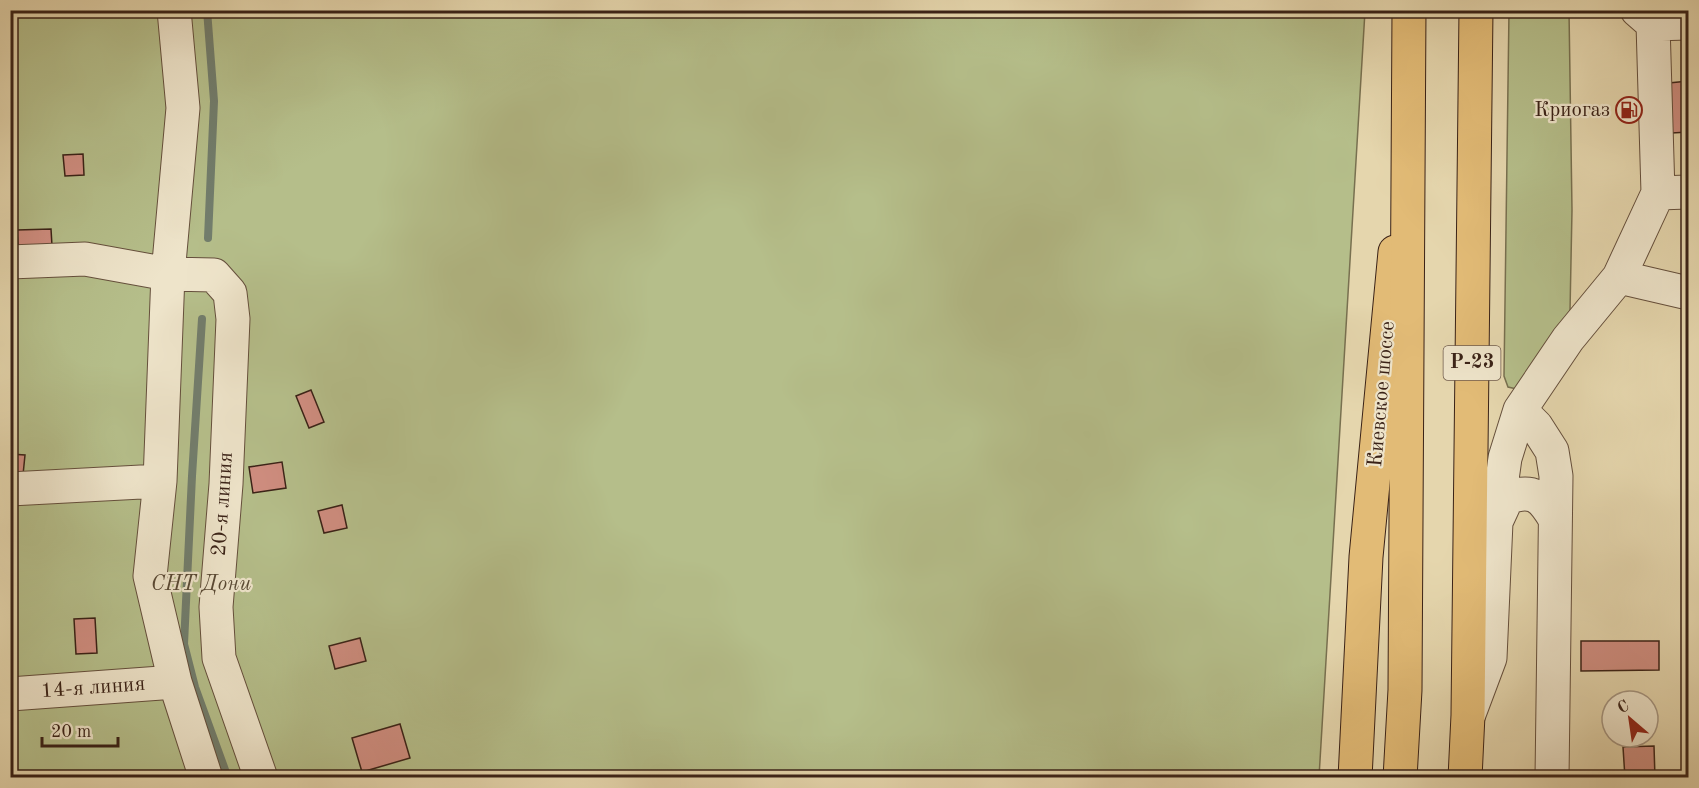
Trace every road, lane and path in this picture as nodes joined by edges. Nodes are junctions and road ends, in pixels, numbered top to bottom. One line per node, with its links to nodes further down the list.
1 (174, 10): 9 (street)
2 (1409, 10): 6 (main road, Киевское шоссе)
3 (1476, 10): 19 (main road, Р-23)
4 (1645, 17): 5 (street); 7 (street)
5 (1689, 23)
6 (1407, 122): 22 (main road, Киевское шоссе); 23 (main road)
7 (1673, 193): 10 (street)
8 (10, 262): 9 (street, 20-я линия)
9 (168, 274): 13 (street); 21 (street, 20-я линия)
10 (1619, 277): 11 (street); 12 (street)
11 (1689, 293)
12 (1520, 410): 15 (street); 16 (street)
13 (160, 481): 14 (street); 17 (street)
14 (10, 489)
15 (1555, 519): 16 (street); 25 (street)
16 (1496, 522): 19 (street)
17 (175, 682): 18 (street, 14-я линия); 20 (street)
18 (10, 694)
19 (1468, 715): 24 (main road, Р-23)
20 (206, 777)
21 (261, 777)
22 (1355, 777)
23 (1400, 777)
24 (1465, 777)
25 (1552, 777)

